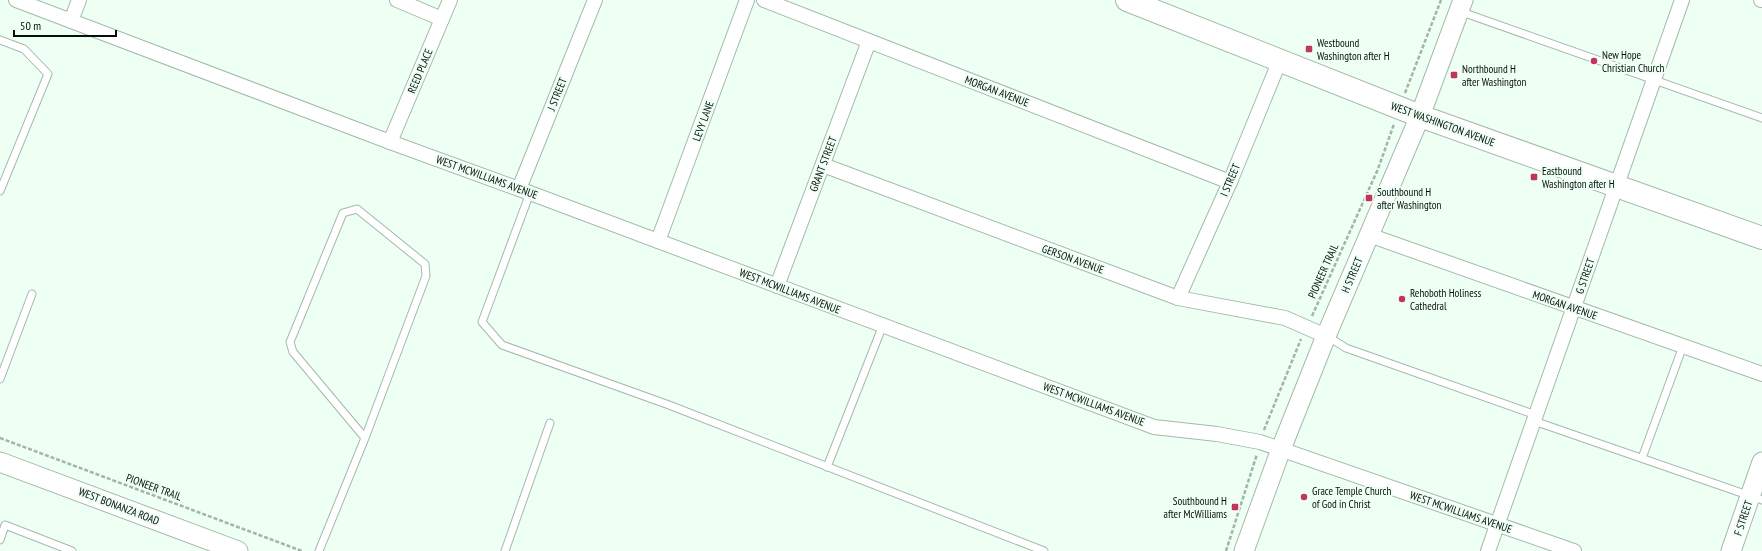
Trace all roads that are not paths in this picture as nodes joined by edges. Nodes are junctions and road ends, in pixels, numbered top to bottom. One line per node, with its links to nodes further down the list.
1 (16, 0): 12 (street, WEST MCWILLIAMS AVENUE)
2 (79, 0): 12 (street)
3 (397, 0): 11 (street)
4 (450, 0): 11 (street, REED PLACE)
5 (595, 0): 24 (street, J STREET)
6 (747, 0): 27 (street, LEVY LANE)
7 (764, 0): 14 (street, MORGAN AVENUE)
8 (1127, 0): 15 (main road, WEST WASHINGTON AVENUE)
9 (1682, 0): 16 (street, G STREET)
10 (1461, 6): 16 (lane); 17 (street, H STREET)
11 (442, 19): 19 (street, REED PLACE)
12 (71, 21): 19 (street, WEST MCWILLIAMS AVENUE)
13 (0, 40): 23 (lane)
14 (869, 41): 20 (street, GRANT STREET); 21 (street, MORGAN AVENUE)
15 (1280, 60): 17 (main road, WEST WASHINGTON AVENUE); 21 (street, I STREET)
16 (1653, 80): 18 (lane); 22 (street, G STREET)
17 (1420, 116): 22 (main road, WEST WASHINGTON AVENUE); 25 (street, H STREET)
18 (1762, 118)
19 (390, 142): 24 (street, WEST MCWILLIAMS AVENUE)
20 (823, 165): 28 (street, GRANT STREET); 30 (street, GERSON AVENUE)
21 (1230, 182): 30 (street, I STREET)
22 (1616, 186): 26 (main road, WEST WASHINGTON AVENUE); 31 (street, G STREET)
23 (0, 191)
24 (524, 191): 27 (street, WEST MCWILLIAMS AVENUE); 44 (lane)
25 (1369, 235): 31 (street, MORGAN AVENUE); 33 (street, H STREET)
26 (1762, 238)
27 (658, 241): 28 (street, WEST MCWILLIAMS AVENUE)
28 (778, 286): 32 (street, WEST MCWILLIAMS AVENUE)
29 (32, 294): 36 (lane)
30 (1178, 298): 33 (street, GERSON AVENUE)
31 (1574, 308): 34 (street, MORGAN AVENUE); 37 (street, G STREET)
32 (883, 325): 40 (street, WEST MCWILLIAMS AVENUE); 44 (lane)
33 (1326, 336): 37 (lane); 40 (street, H STREET)
34 (1683, 346): 35 (street, MORGAN AVENUE); 41 (lane)
35 (1762, 374)
36 (0, 379)
37 (1535, 418): 41 (lane); 46 (street, G STREET)
38 (550, 423): 51 (lane)
39 (365, 438): 39 (lane); 50 (lane)
40 (1281, 449): 46 (street, WEST MCWILLIAMS AVENUE); 53 (street, H STREET)
41 (1642, 458): 45 (lane)
42 (0, 462): 49 (street, WEST BONANZA ROAD)
43 (1762, 462): 45 (street, F STREET)
44 (828, 467): 52 (lane)
45 (1756, 498): 56 (street, F STREET)
46 (1497, 524): 54 (street, G STREET); 55 (street, WEST MCWILLIAMS AVENUE)
47 (0, 540): 48 (lane)
48 (72, 551)
49 (238, 551)
50 (319, 551)
51 (505, 551)
52 (1044, 551)
53 (1244, 551)
54 (1488, 551)
55 (1574, 551)
56 (1731, 551)

